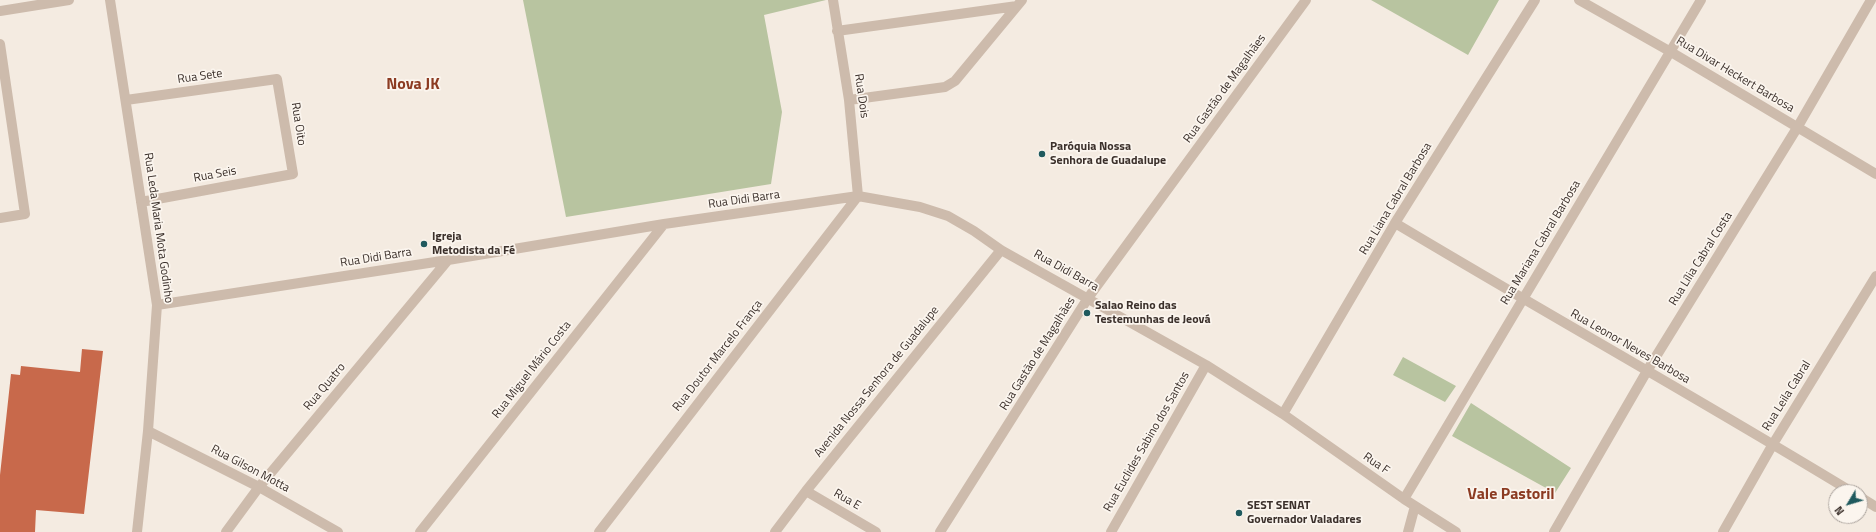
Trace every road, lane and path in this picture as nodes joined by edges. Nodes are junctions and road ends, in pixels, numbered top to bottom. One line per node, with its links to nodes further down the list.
1 (64, 0): 10 (street)
2 (110, 0): 15 (street, Rua Leda Maria Mota Godinho)
3 (833, 0): 11 (street, Rua Dois)
4 (1306, 0): 28 (street, Rua Gastão de Magalhães)
5 (1534, 0): 23 (street, Rua Liana Cabral Barbosa)
6 (1579, 0): 13 (street, Rua Divar Heckert Barbosa)
7 (1701, 0): 13 (street, Rua Mariana Cabral Barbosa)
8 (1871, 0): 17 (street, Rua Lília Cabral Costa)
9 (1019, 3): 11 (street); 16 (street)
10 (0, 11)
11 (837, 31): 16 (street, Rua Dois)
12 (0, 44): 22 (street)
13 (1671, 52): 17 (street, Rua Divar Heckert Barbosa); 29 (street, Rua Mariana Cabral Barbosa)
14 (277, 79): 15 (street, Rua Sete); 18 (street, Rua Oito)
15 (126, 100): 21 (street, Rua Leda Maria Mota Godinho)
16 (849, 100): 20 (street, Rua Dois)
17 (1797, 128): 19 (street, Rua Divar Heckert Barbosa); 32 (street, Rua Lília Cabral Costa)
18 (293, 174): 21 (street, Rua Seis)
19 (1876, 174)
20 (858, 196): 24 (street, Rua Didi Barra); 25 (street, Rua Didi Barra); 45 (street, Rua Doutor Marcelo França)
21 (142, 202): 30 (street, Rua Leda Maria Mota Godinho)
22 (0, 218)
23 (1395, 223): 29 (street, Rua Leonor Neves Barbosa); 33 (street, Rua Liana Cabral Barbosa)
24 (664, 224): 26 (street, Rua Didi Barra); 44 (street, Rua Miguel Mário Costa)
25 (1001, 250): 28 (street, Rua Didi Barra); 38 (street, Avenida Nossa Senhora de Guadalupe)
26 (448, 260): 30 (street, Rua Didi Barra); 37 (street, Rua Quatro)
27 (1876, 276): 35 (street, Rua Leila Cabral)
28 (1088, 298): 31 (street, Rua Didi Barra); 48 (street, Rua Gastão de Magalhães)
29 (1522, 299): 32 (street, Rua Leonor Neves Barbosa); 39 (street, Rua Mariana Cabral Barbosa)
30 (157, 305): 34 (street, Rua Leda Maria Mota Godinho)
31 (1206, 365): 33 (street, Rua Didi Barra); 49 (street, Rua Euclides Sabino dos Santos)
32 (1646, 371): 35 (street, Rua Leonor Neves Barbosa); 52 (street, Rua Lília Cabral Costa)
33 (1283, 414): 39 (street, Rua F)
34 (148, 431): 37 (street, Rua Gilson Motta); 41 (street, Rua Leda Maria Mota Godinho)
35 (1773, 444): 36 (street, Rua Leonor Neves Barbosa); 53 (street, Rua Leila Cabral)
36 (1839, 484)
37 (259, 487): 42 (street, Rua Quatro); 43 (street, Rua Gilson Motta)
38 (806, 491): 46 (street, Avenida Nossa Senhora de Guadalupe); 47 (street, Rua E)
39 (1404, 499): 40 (street, Rua F)
40 (1415, 506): 50 (street); 51 (street, Rua F)
41 (137, 532)
42 (226, 532)
43 (338, 532)
44 (420, 532)
45 (599, 532)
46 (775, 532)
47 (876, 532)
48 (940, 532)
49 (1111, 532)
50 (1408, 532)
51 (1456, 532)
52 (1554, 532)
53 (1723, 532)

